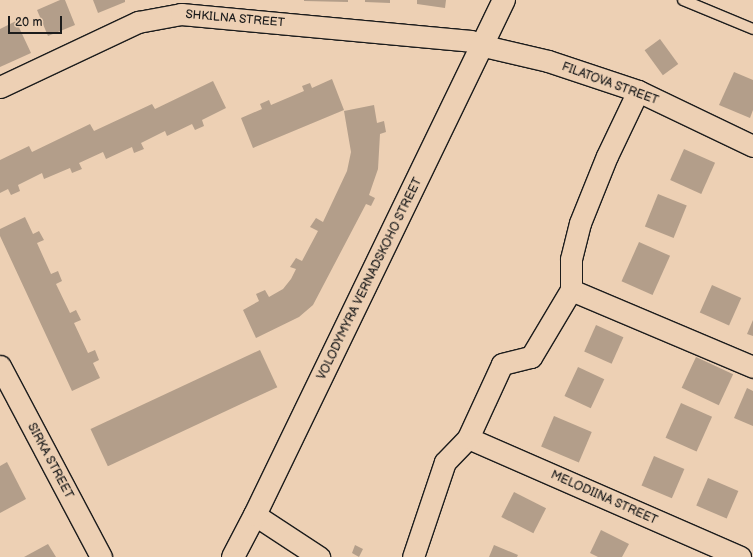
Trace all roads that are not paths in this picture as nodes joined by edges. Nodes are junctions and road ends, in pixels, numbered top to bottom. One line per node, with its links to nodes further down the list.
1 (504, 0): 4 (street, VOLODYMYRA VERNADSKOHO STREET)
2 (683, 0): 3 (lane)
3 (753, 29)
4 (484, 46): 5 (street, SHKILNA STREET); 6 (street, FILATOVA STREET); 12 (street, VOLODYMYRA VERNADSKOHO STREET)
5 (0, 87)
6 (638, 91): 7 (street, FILATOVA STREET); 8 (street)
7 (753, 146)
8 (571, 290): 10 (street); 11 (street)
9 (0, 366): 13 (street, SIRKA STREET)
10 (753, 367)
11 (468, 438): 16 (street); 17 (street, MELODIINA STREET)
12 (255, 515): 14 (street, VOLODYMYRA VERNADSKOHO STREET); 15 (street)
13 (101, 557)
14 (233, 557)
15 (320, 557)
16 (413, 557)
17 (740, 557)

